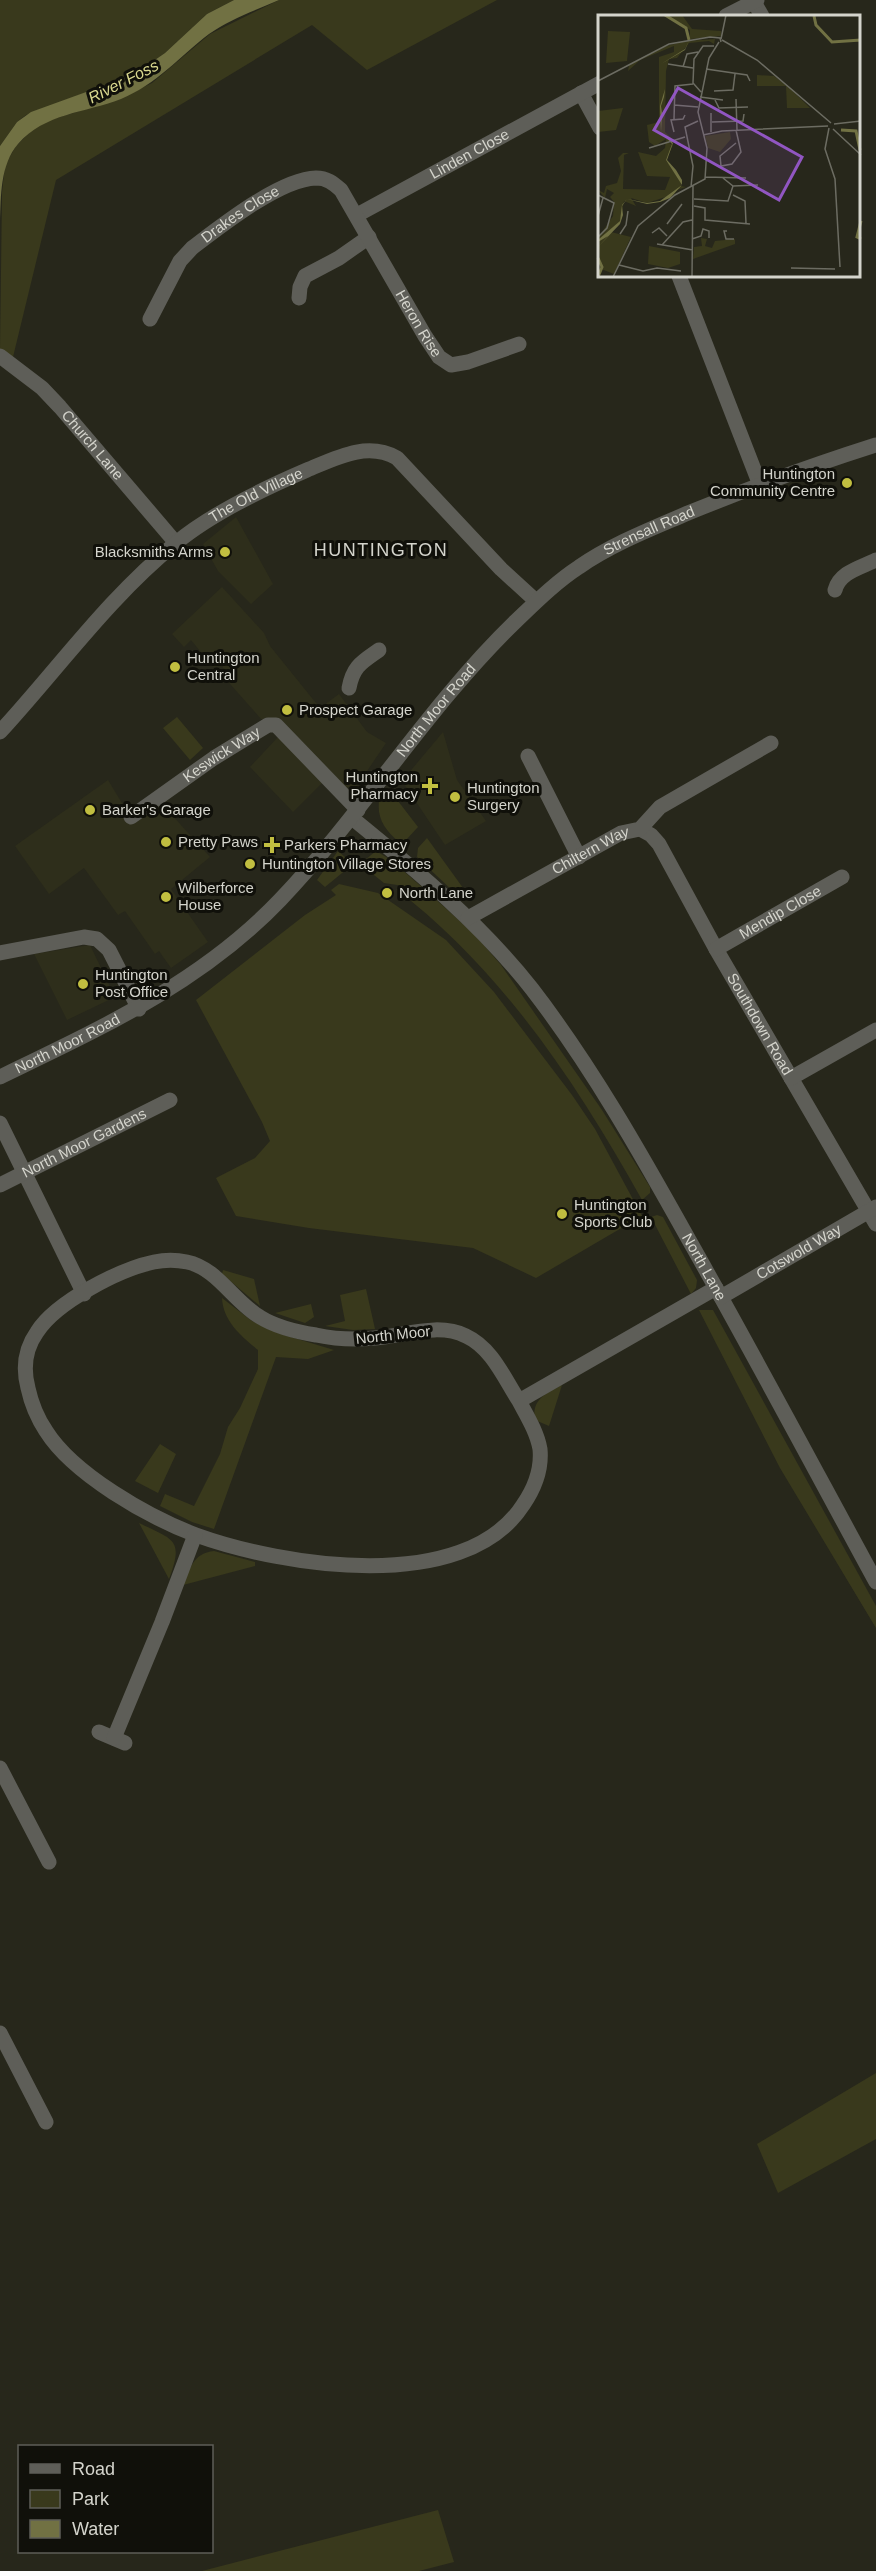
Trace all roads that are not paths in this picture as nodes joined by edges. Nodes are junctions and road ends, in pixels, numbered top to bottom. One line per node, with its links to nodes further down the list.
1 (756, 1): 2 (street); 3 (street)
2 (728, 15)
3 (762, 15)
4 (598, 84): 5 (street, Linden Close)
5 (581, 93): 6 (street); 7 (street, Linden Close)
6 (598, 124)
7 (357, 215): 8 (street, Heron Rise); 11 (street, Drakes Close)
8 (369, 237): 10 (street); 12 (street, Heron Rise)
9 (680, 278): 15 (street)
10 (299, 298)
11 (150, 319)
12 (519, 344)
13 (0, 356): 16 (street, Church Lane)
14 (876, 445): 15 (street, Strensall Road)
15 (760, 485): 19 (street, Strensall Road)
16 (176, 543): 19 (street, The Old Village); 22 (street, The Old Village)
17 (876, 560): 18 (street)
18 (835, 590)
19 (536, 601): 25 (street, North Moor Road)
20 (379, 650): 21 (street)
21 (349, 688)
22 (0, 732)
23 (771, 743): 27 (street, Chiltern Way)
24 (528, 756): 28 (street)
25 (355, 814): 26 (street, Keswick Way); 30 (street, North Lane); 33 (street, North Moor Road)
26 (130, 817)
27 (640, 829): 28 (street, Chiltern Way); 31 (street, Southdown Road)
28 (579, 857): 30 (street, Chiltern Way)
29 (842, 877): 31 (street, Mendip Close)
30 (468, 918): 42 (street, North Lane)
31 (716, 949): 36 (street, Southdown Road)
32 (0, 953): 33 (street)
33 (139, 1009): 35 (street, North Moor Road)
34 (876, 1030): 36 (street)
35 (0, 1077)
36 (791, 1078): 41 (street, Southdown Road)
37 (170, 1100): 39 (street, North Moor Gardens)
38 (0, 1123): 39 (street)
39 (25, 1173): 40 (street, North Moor Gardens); 43 (street)
40 (0, 1185)
41 (874, 1214): 42 (street, Cotswold Way)
42 (719, 1292): 44 (street); 46 (street, North Lane)
43 (84, 1294): 44 (street, North Moor); 45 (street, North Moor)
44 (519, 1401): 45 (street, North Moor)
45 (195, 1534): 47 (street)
46 (876, 1582)
47 (113, 1737)
48 (0, 1768): 49 (street)
49 (49, 1862)
50 (0, 2032): 51 (street)
51 (46, 2122)

